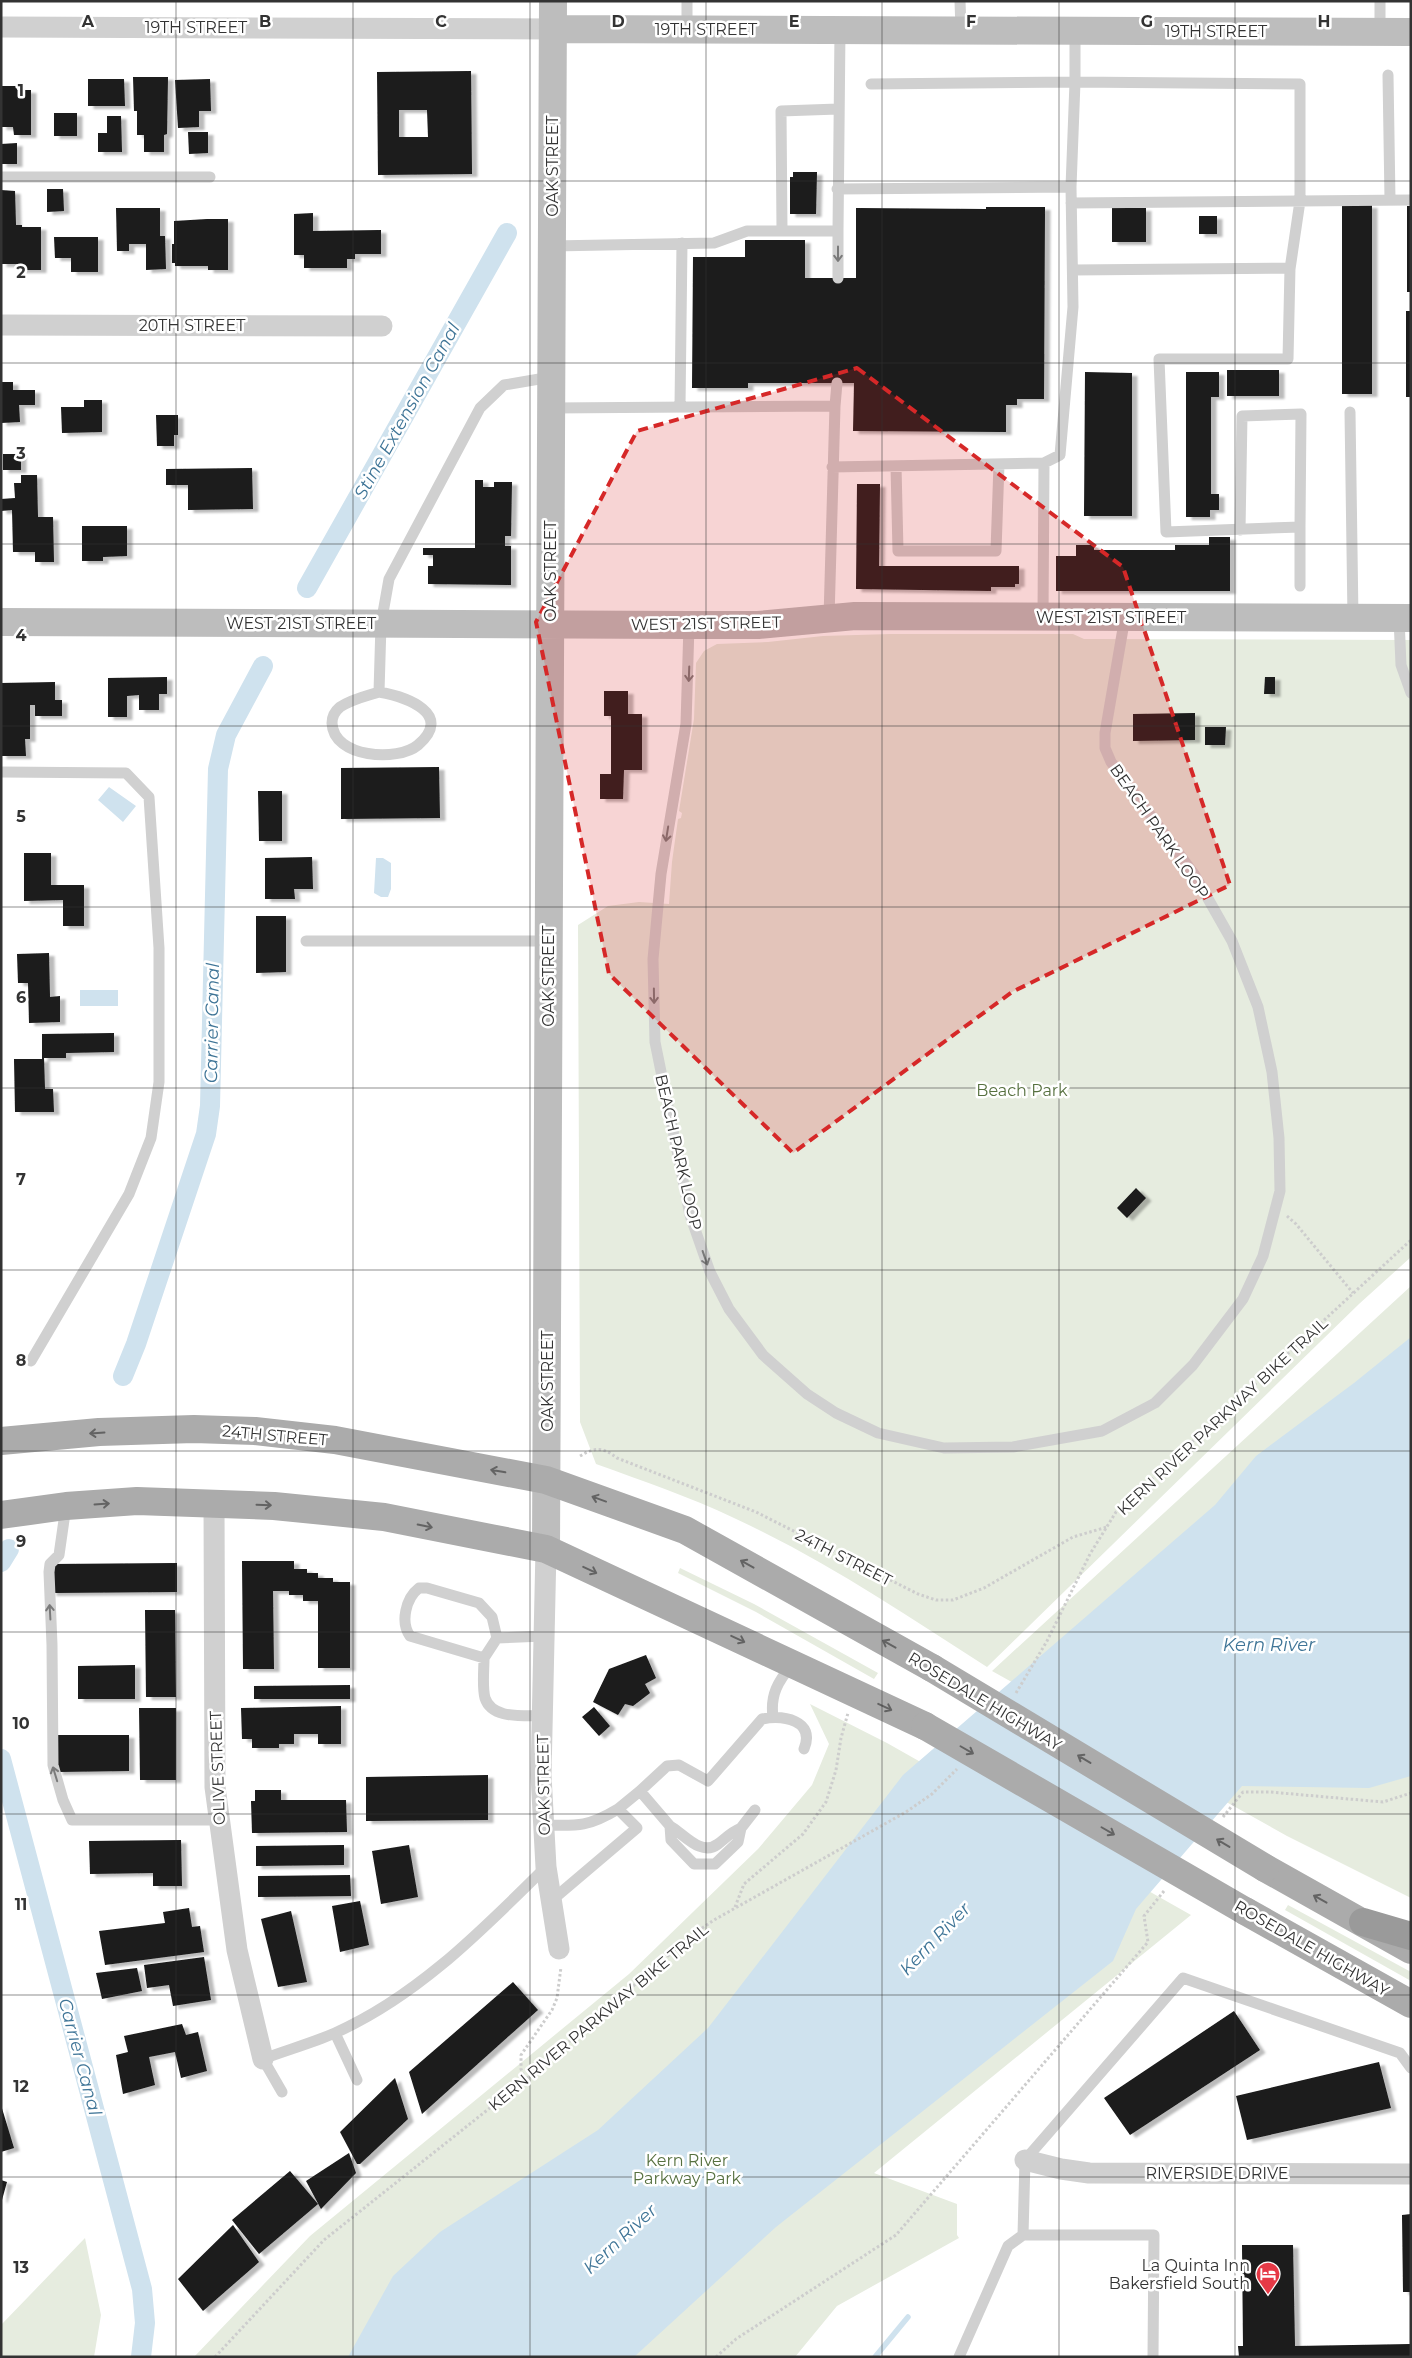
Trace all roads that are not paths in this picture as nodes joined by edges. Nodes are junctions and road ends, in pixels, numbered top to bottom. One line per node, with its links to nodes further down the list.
1 (553, 1): 6 (street, OAK STREET)
2 (687, 1): 7 (lane)
3 (960, 1): 9 (lane)
4 (1380, 1): 11 (lane)
5 (1, 27): 6 (street, 19TH STREET)
6 (553, 29): 7 (street, 19TH STREET); 28 (street, OAK STREET)
7 (687, 29): 8 (street, 19TH STREET)
8 (840, 30): 9 (street, 19TH STREET); 16 (lane)
9 (961, 30): 10 (street, 19TH STREET)
10 (1075, 30): 11 (street, 19TH STREET); 14 (lane)
11 (1380, 31): 12 (street, 19TH STREET)
12 (1411, 32)
13 (1388, 74): 21 (lane)
14 (1075, 82): 15 (lane); 19 (lane); 23 (lane)
15 (871, 84)
16 (838, 109): 20 (lane); 25 (lane)
17 (1, 177): 18 (lane)
18 (210, 177)
19 (1071, 187): 20 (lane); 24 (lane)
20 (837, 189): 26 (lane)
21 (1390, 200): 22 (lane); 23 (lane)
22 (1411, 200)
23 (1300, 201): 24 (lane); 29 (lane)
24 (1072, 203): 30 (lane)
25 (782, 230): 26 (lane); 27 (lane)
26 (838, 231): 31 (lane, one-way to 31)
27 (682, 243): 28 (lane); 37 (lane)
28 (552, 246): 34 (street, OAK STREET)
29 (1290, 269): 30 (lane); 45 (lane)
30 (1073, 270): 40 (lane)
31 (838, 278)
32 (1, 325): 33 (street, 20TH STREET)
33 (382, 326)
34 (551, 377): 38 (street, OAK STREET); 53 (lane)
35 (837, 383): 36 (lane)
36 (835, 406): 37 (lane); 43 (lane)
37 (680, 407): 38 (lane)
38 (551, 408): 54 (street, OAK STREET)
39 (1350, 412): 50 (lane)
40 (1044, 463): 41 (lane); 47 (lane)
41 (999, 464): 42 (lane); 42 (lane)
42 (896, 466): 43 (lane)
43 (832, 467): 48 (lane)
44 (1300, 527): 45 (lane); 45 (lane); 46 (lane)
45 (1240, 530)
46 (1300, 586)
47 (1043, 616): 48 (street, WEST 21ST STREET); 49 (street, WEST 21ST STREET)
48 (829, 618): 55 (street, WEST 21ST STREET)
49 (1126, 618): 50 (street, WEST 21ST STREET); 55 (lane, BEACH PARK LOOP, one-way to 49)
50 (1353, 618): 51 (street, WEST 21ST STREET)
51 (1405, 618): 57 (lane)
52 (1, 622): 53 (street, WEST 21ST STREET)
53 (381, 624): 54 (street, WEST 21ST STREET); 56 (lane)
54 (550, 625): 55 (street, WEST 21ST STREET); 60 (street, OAK STREET)
55 (689, 625)
56 (379, 692): 56 (lane)
57 (1411, 693)
58 (1, 772): 61 (lane)
59 (306, 941): 60 (lane)
60 (548, 941): 63 (street, OAK STREET)
61 (31, 1361)
62 (1, 1441): 63 (main road, 24TH STREET, one-way to 62)
63 (546, 1480): 67 (street, OAK STREET); 84 (main road, ROSEDALE HIGHWAY, one-way to 63, bridge)
64 (214, 1503): 65 (main road, one-way to 64); 67 (main road, one-way to 67); 78 (street, OLIVE STREET)
65 (66, 1506): 66 (main road); 78 (lane, one-way to 65)
66 (1, 1515)
67 (546, 1549): 68 (street, OAK STREET); 71 (main road, ROSEDALE HIGHWAY, one-way to 71)
68 (544, 1636): 69 (lane); 72 (street, OAK STREET)
69 (498, 1638): 70 (lane); 70 (lane)
70 (484, 1658): 72 (lane)
71 (792, 1664): 73 (lane); 88 (main road, ROSEDALE HIGHWAY, one-way to 88, bridge)
72 (542, 1716): 79 (street, OAK STREET)
73 (773, 1717): 74 (lane); 75 (lane)
74 (804, 1748)
75 (640, 1791): 76 (lane); 80 (lane)
76 (618, 1809): 79 (lane); 83 (lane)
77 (755, 1810): 81 (lane)
78 (218, 1820): 90 (street, OLIVE STREET)
79 (544, 1825): 82 (street, OAK STREET)
80 (670, 1826): 81 (lane); 81 (lane)
81 (740, 1828)
82 (546, 1867): 83 (street, OAK STREET); 89 (lane)
83 (551, 1900): 86 (street, OAK STREET)
84 (1363, 1922): 85 (highway); 87 (main road, ROSEDALE HIGHWAY)
85 (1411, 1936)
86 (559, 1949)
87 (1411, 1950)
88 (1411, 2004)
89 (335, 2032): 90 (lane); 92 (lane)
90 (263, 2059): 93 (lane)
91 (1411, 2068): 94 (lane)
92 (357, 2080)
93 (282, 2092)
94 (1025, 2160): 95 (street, RIVERSIDE DRIVE); 96 (lane)
95 (1411, 2174)
96 (1023, 2234): 97 (lane); 98 (lane)
97 (959, 2357)
98 (1153, 2357)

